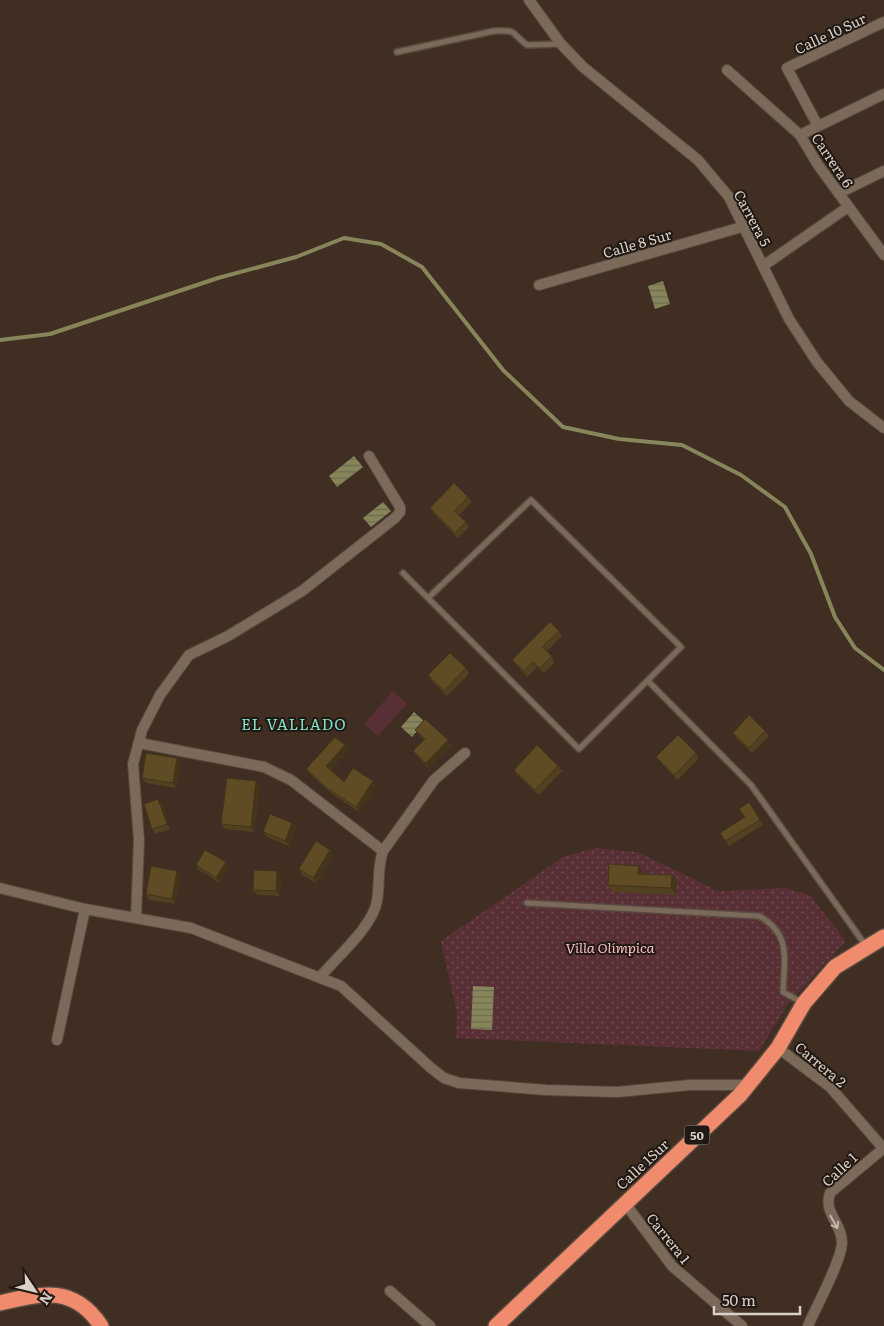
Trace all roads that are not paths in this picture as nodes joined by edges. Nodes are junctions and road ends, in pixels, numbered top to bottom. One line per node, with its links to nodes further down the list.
1 (529, 0): 3 (street, Carrera 5)
2 (884, 22): 7 (street, Calle 10 Sur)
3 (561, 44): 4 (lane); 12 (street, Carrera 5)
4 (397, 52)
5 (727, 70): 8 (street, Carrera 6)
6 (884, 94): 7 (street)
7 (818, 126): 8 (street)
8 (800, 135): 10 (street, Carrera 6)
9 (884, 171): 10 (street)
10 (839, 194): 11 (street, Carrera 6)
11 (848, 207): 13 (street, Carrera 6); 14 (street)
12 (742, 227): 14 (street, Carrera 5); 15 (street, Calle 8 Sur)
13 (882, 250)
14 (763, 266): 16 (street, Carrera 5)
15 (539, 285)
16 (884, 428)
17 (369, 456): 21 (street)
18 (404, 573): 19 (lane)
19 (428, 598): 20 (lane); 20 (lane)
20 (648, 681): 29 (lane)
21 (139, 742): 23 (street); 27 (street)
22 (465, 753): 23 (street)
23 (383, 851): 30 (street)
24 (0, 888): 26 (street)
25 (527, 903): 31 (lane)
26 (85, 909): 27 (street); 32 (street)
27 (136, 918): 30 (street)
28 (884, 937): 29 (highway, Calle 1Sur / 50)
29 (866, 946): 31 (highway, Calle 1Sur / 50)
30 (320, 977): 34 (street)
31 (804, 1003): 33 (highway, Calle 1Sur / 50)
32 (57, 1040)
33 (778, 1048): 34 (highway, Calle 1Sur / 50); 35 (street, Carrera 2)
34 (749, 1085): 36 (highway, Calle 1Sur / 50)
35 (884, 1148): 43 (street, Calle 1, one-way to 43)
36 (624, 1202): 41 (highway, Calle 1Sur / 50); 42 (street, Carrera 1)
37 (390, 1291): 40 (street)
38 (0, 1303): 39 (highway)
39 (101, 1326)
40 (430, 1326)
41 (496, 1326)
42 (742, 1326)
43 (808, 1326)

